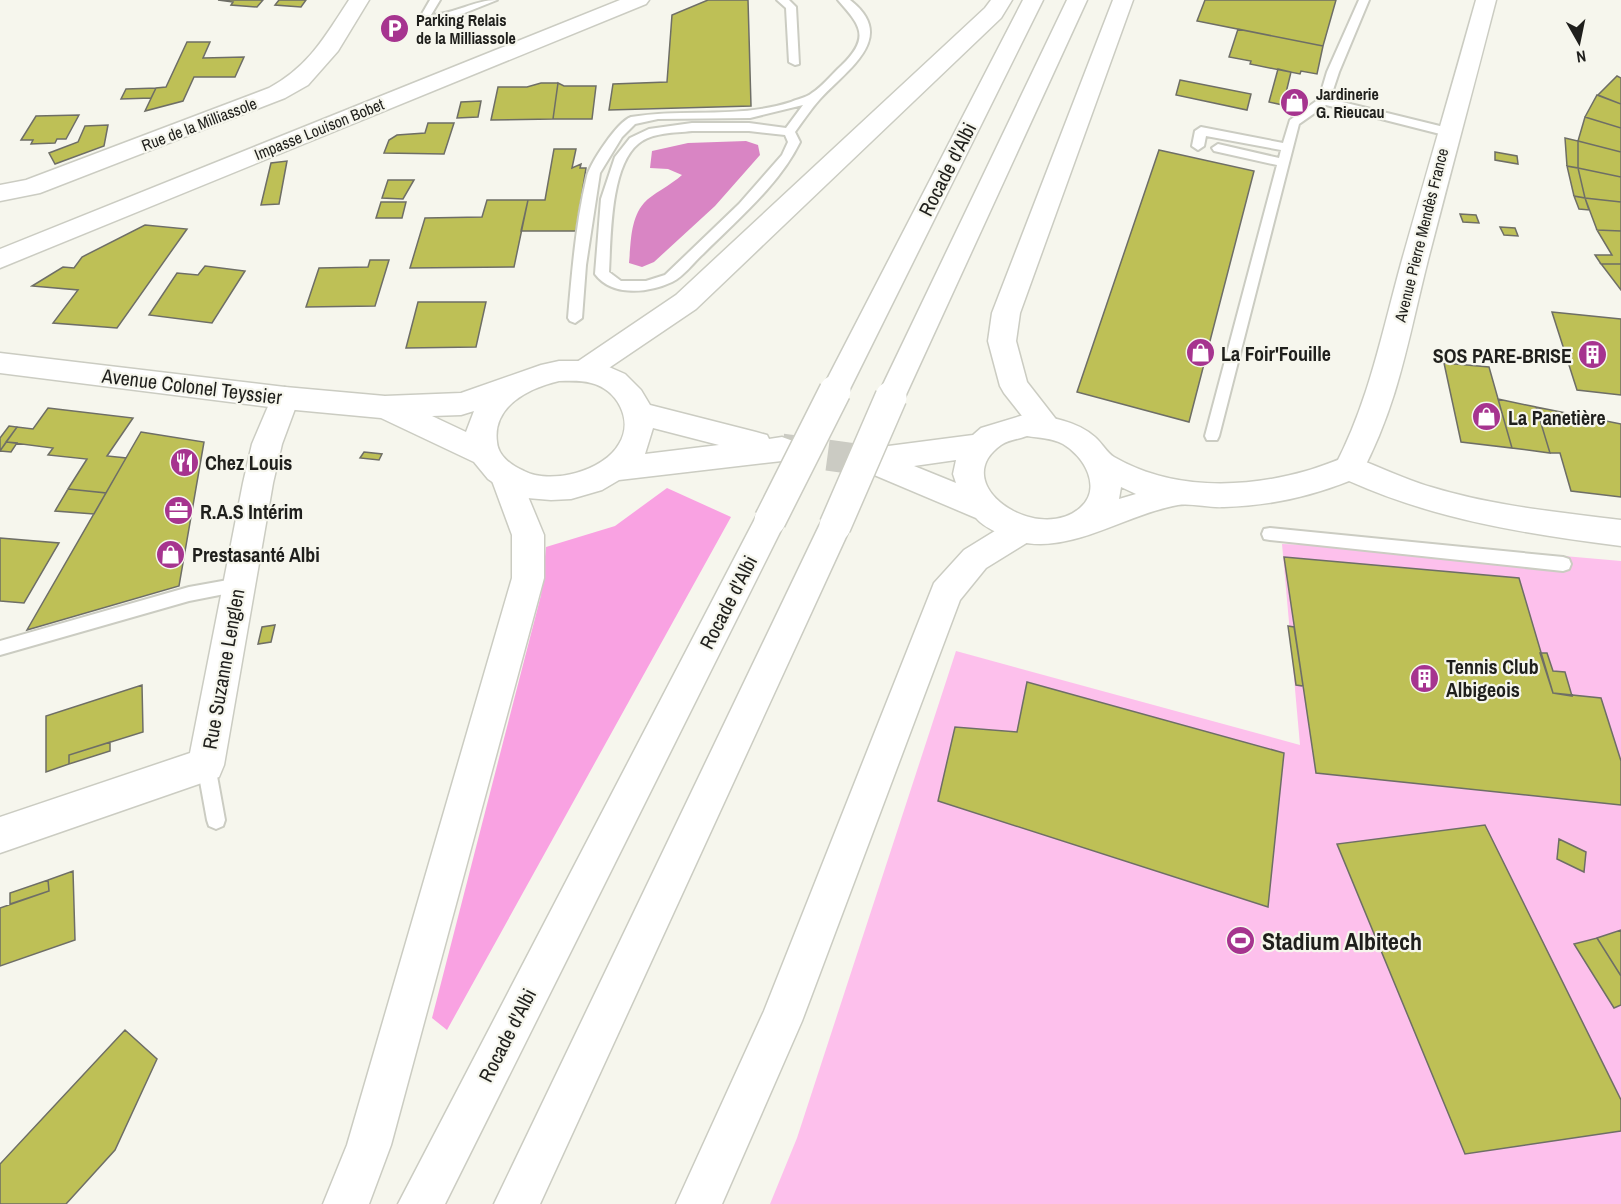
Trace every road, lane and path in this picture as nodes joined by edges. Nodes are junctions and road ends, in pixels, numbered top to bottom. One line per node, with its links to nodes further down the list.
1 (359, 0): 22 (main road, Rue de la Milliassole)
2 (435, 0): 3 (lane)
3 (492, 0)
4 (639, 0): 23 (main road, Impasse Louison Bobet)
5 (782, 0): 13 (lane)
6 (843, 0): 14 (lane)
7 (1002, 0): 26 (main road)
8 (1033, 0): 51 (main road, Rocade d'Albi, bridge)
9 (1077, 0): 52 (main road, bridge)
10 (1123, 0): 31 (main road)
11 (1364, 0): 15 (lane)
12 (1486, 0): 17 (main road, Avenue Pierre Mendès France)
13 (795, 62)
14 (815, 97): 16 (lane); 24 (lane)
15 (1324, 101): 17 (lane); 19 (lane)
16 (789, 132): 16 (lane)
17 (1448, 132): 36 (main road, Avenue Pierre Mendès France)
18 (1198, 146): 19 (lane)
19 (1286, 147): 21 (lane)
20 (1218, 148): 21 (lane)
21 (1283, 163): 32 (lane)
22 (0, 193)
23 (0, 260)
24 (575, 318)
25 (0, 363): 28 (main road, Avenue Colonel Teyssier)
26 (584, 371): 27 (main road); 30 (main road)
27 (512, 388): 29 (main road, Avenue Colonel Teyssier); 35 (main road)
28 (285, 398): 29 (main road, Avenue Colonel Teyssier); 45 (main road, Rue Suzanne Lenglen)
29 (385, 407): 35 (main road, Avenue Colonel Teyssier)
30 (640, 414): 37 (main road); 37 (main road)
31 (1047, 427): 33 (main road); 34 (main road)
32 (1212, 436)
33 (978, 446): 39 (main road); 39 (main road)
34 (1102, 465): 38 (main road); 40 (main road)
35 (495, 466): 37 (main road); 50 (main road)
36 (1350, 468): 38 (main road); 42 (main road)
37 (614, 469)
38 (1180, 492): 40 (main road)
39 (984, 508): 41 (main road)
40 (1086, 522): 41 (main road)
41 (1022, 530): 53 (main road)
42 (1621, 533)
43 (1270, 534): 44 (lane)
44 (1563, 564)
45 (239, 585): 46 (lane); 47 (main road, Rue Suzanne Lenglen)
46 (0, 648)
47 (206, 765): 48 (lane); 49 (main road, Rue Suzanne Lenglen)
48 (216, 820)
49 (0, 835)
50 (346, 1204)
51 (421, 1204)
52 (517, 1204)
53 (699, 1204)

